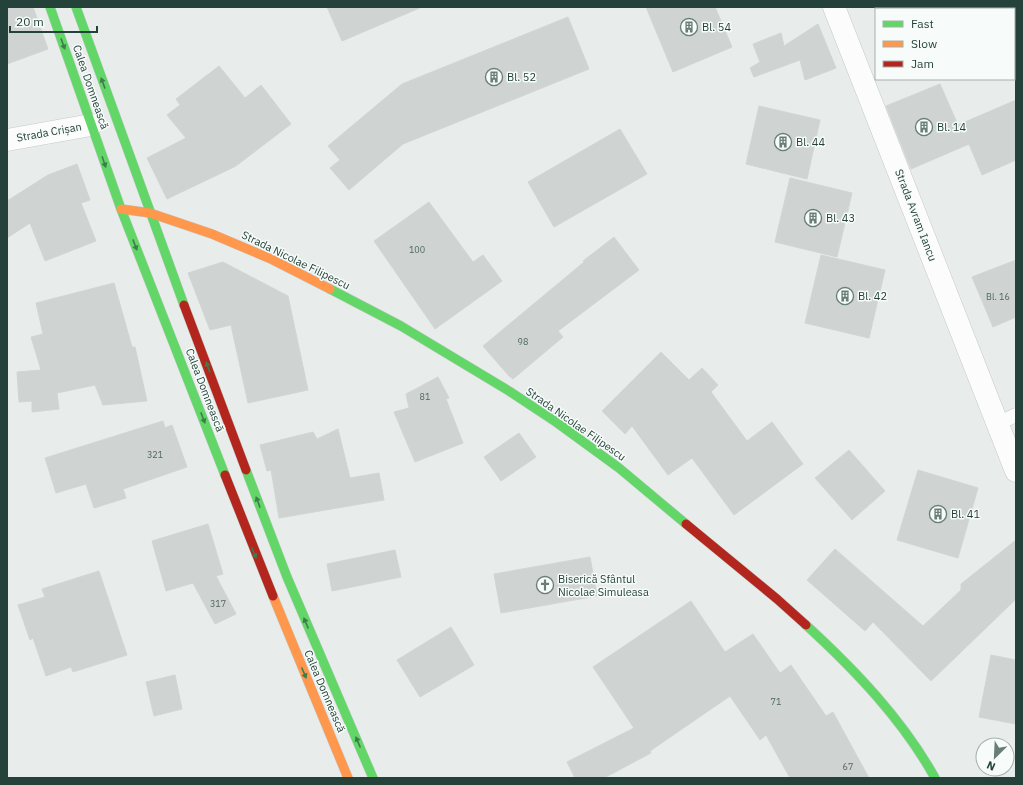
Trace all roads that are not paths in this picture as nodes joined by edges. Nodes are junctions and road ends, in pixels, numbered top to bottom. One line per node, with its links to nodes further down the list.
1 (50, 7): 5 (main road, Calea Domnească, one-way to 5)
2 (76, 7): 8 (main road, Calea Domnească, one-way to 2)
3 (834, 7): 4 (street, Strada Avram Iancu)
4 (870, 79): 9 (street, Strada Avram Iancu)
5 (91, 125): 6 (street, Strada Crișan); 7 (main road, Calea Domnească, one-way to 7)
6 (7, 140)
7 (121, 209): 8 (main road, Strada Nicolae Filipescu); 11 (main road, Calea Domnească, one-way to 11)
8 (150, 213): 12 (main road, Calea Domnească, one-way to 8); 13 (main road, Strada Nicolae Filipescu)
9 (1007, 419): 10 (street, Strada Avram Iancu)
10 (1016, 472)
11 (348, 778)
12 (373, 778)
13 (935, 778)

